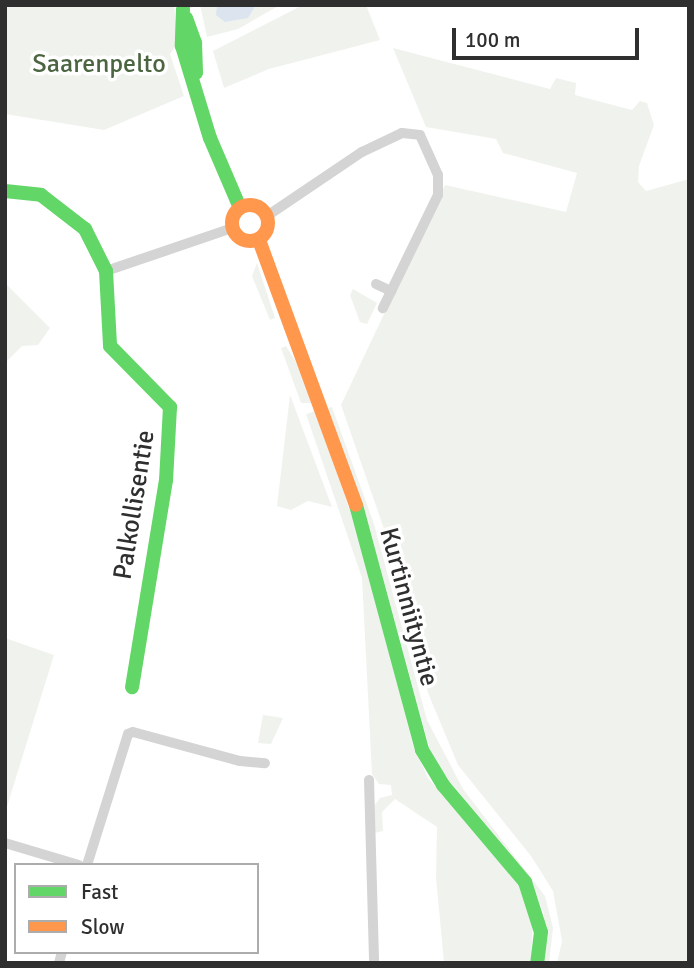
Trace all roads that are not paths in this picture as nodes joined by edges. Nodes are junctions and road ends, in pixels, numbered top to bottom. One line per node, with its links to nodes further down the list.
1 (182, 7): 3 (street)
2 (5, 191): 7 (street)
3 (240, 208): 4 (street); 5 (street)
4 (267, 216): 6 (street); 9 (street)
5 (232, 228): 6 (street); 7 (street)
6 (259, 240): 18 (street, Kurtinniityntie)
7 (106, 271): 11 (street, Palkollisentie)
8 (376, 284): 9 (street)
9 (391, 291): 10 (street)
10 (383, 307)
11 (132, 687)
12 (265, 763): 16 (street)
13 (369, 780): 17 (street)
14 (5, 843): 15 (street)
15 (72, 863)
16 (88, 863)
17 (374, 963)
18 (537, 963)

